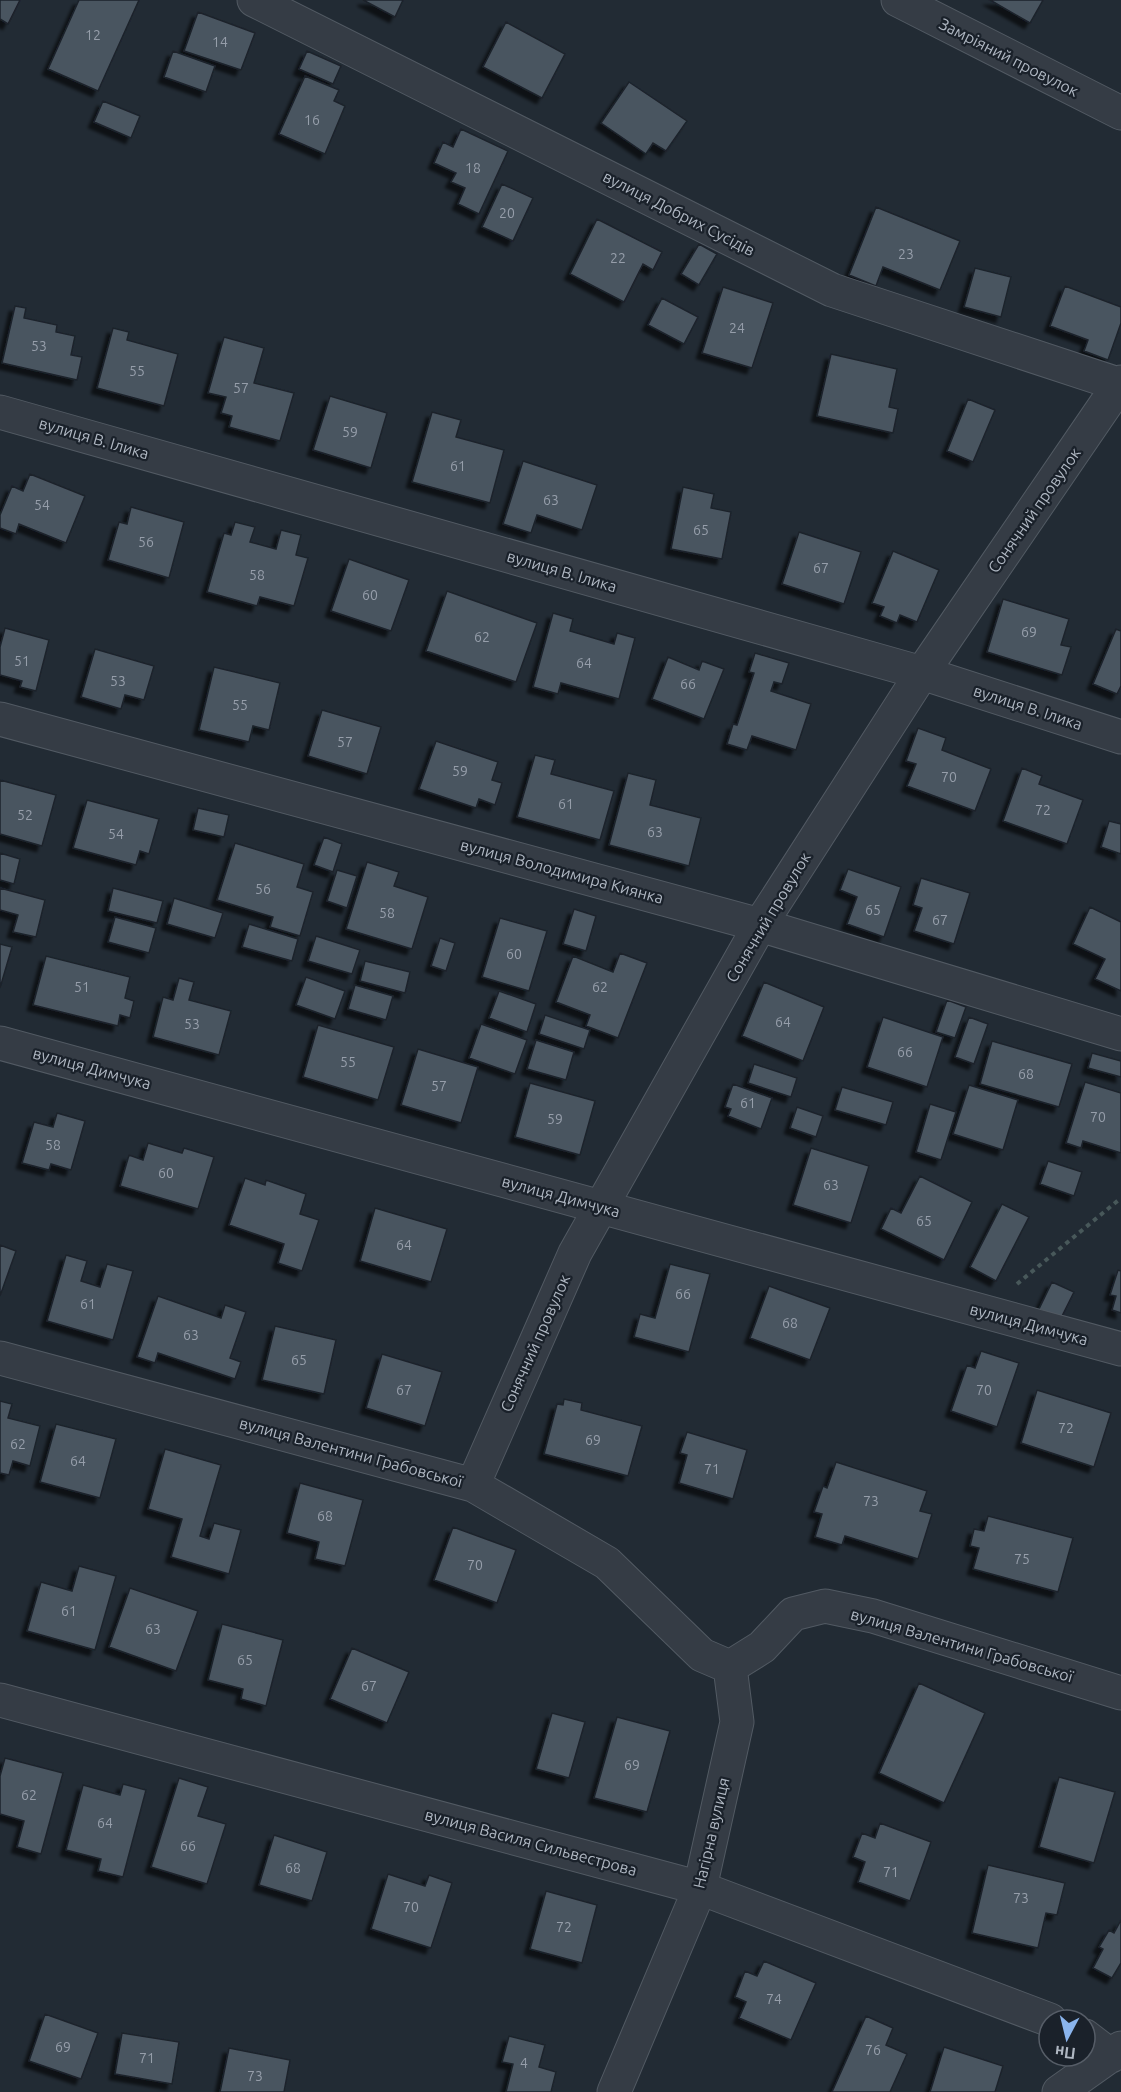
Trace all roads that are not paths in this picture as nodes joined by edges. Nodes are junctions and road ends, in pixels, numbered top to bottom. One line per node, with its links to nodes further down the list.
1 (254, 0): 4 (street, вулиця Добрих Сусідів)
2 (898, 0): 3 (street, Замріяний провулок)
3 (1121, 113)
4 (1120, 384): 6 (street, Сонячний провулок)
5 (0, 412): 6 (street, вулиця В. Ілика)
6 (922, 673): 8 (street, вулиця В. Ілика); 9 (street, Сонячний провулок)
7 (0, 719): 9 (street, вулиця Володимира Киянка)
8 (1121, 737)
9 (760, 925): 10 (street, вулиця Володимира Киянка); 12 (street, Сонячний провулок)
10 (1121, 1034)
11 (0, 1043): 12 (street, вулиця Димчука)
12 (602, 1207): 13 (street, вулиця Димчука); 15 (street, Сонячний провулок)
13 (1121, 1349)
14 (0, 1358): 15 (street, вулиця Валентини Грабовської)
15 (473, 1485): 16 (street, вулиця Валентини Грабовської)
16 (730, 1667): 17 (street, вулиця Валентини Грабовської); 19 (street, Нагірна вулиця)
17 (1121, 1693)
18 (0, 1700): 19 (street, вулиця Василя Сильвестрова)
19 (700, 1888): 20 (street, вулиця Василя Сильвестрова); 23 (street, Нагірна вулиця)
20 (1037, 2015)
21 (1097, 2042): 22 (street)
22 (1116, 2052): 24 (street)
23 (614, 2092)
24 (1059, 2092)

